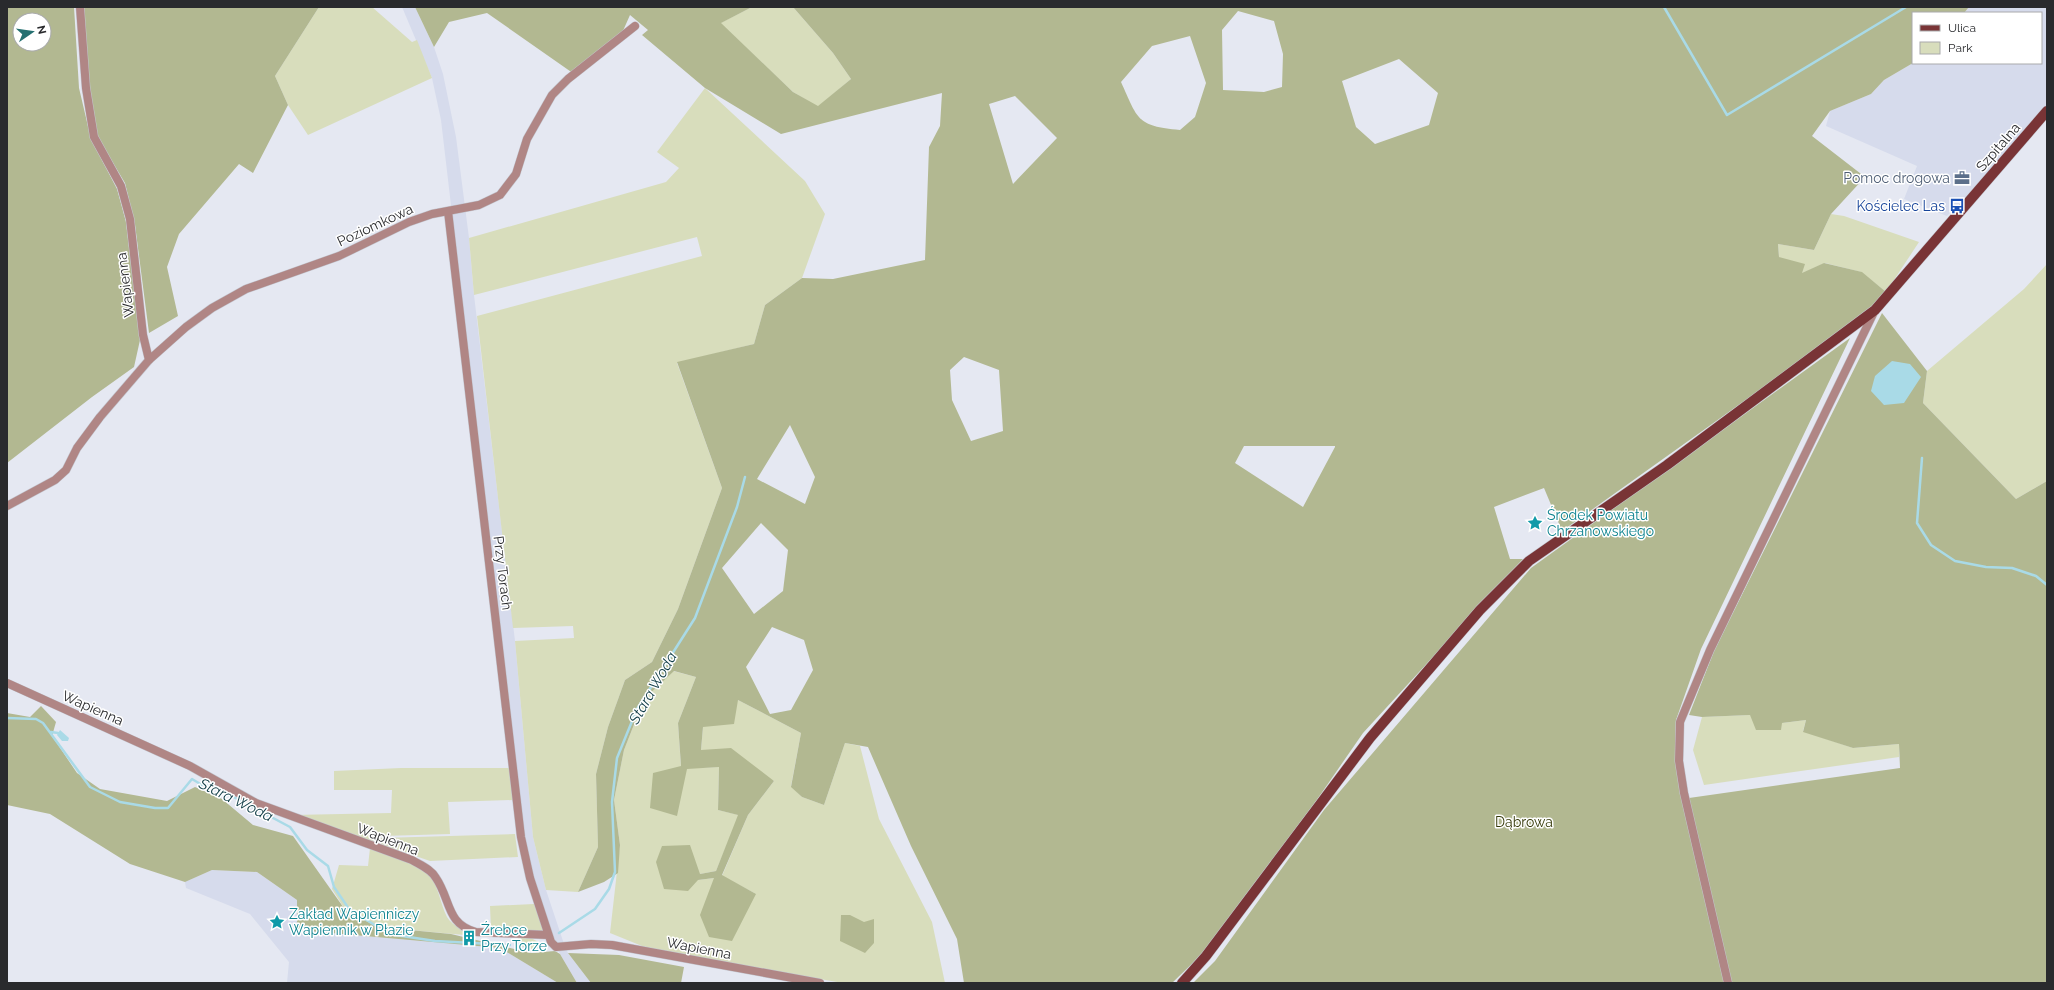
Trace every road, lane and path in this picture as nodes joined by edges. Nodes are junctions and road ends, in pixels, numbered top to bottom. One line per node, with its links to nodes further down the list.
1 (80, 7): 6 (street, Wapienna)
2 (636, 26): 4 (street, Poziomkowa)
3 (2047, 111): 5 (main road, Szpitalna)
4 (448, 211): 6 (street, Poziomkowa); 9 (street, Przy Torach)
5 (1876, 310): 11 (main road, Szpitalna); 12 (street)
6 (149, 360): 7 (street)
7 (7, 506)
8 (7, 683): 9 (street, Wapienna)
9 (548, 935): 10 (street, Wapienna)
10 (820, 983)
11 (1182, 983)
12 (1728, 983)

